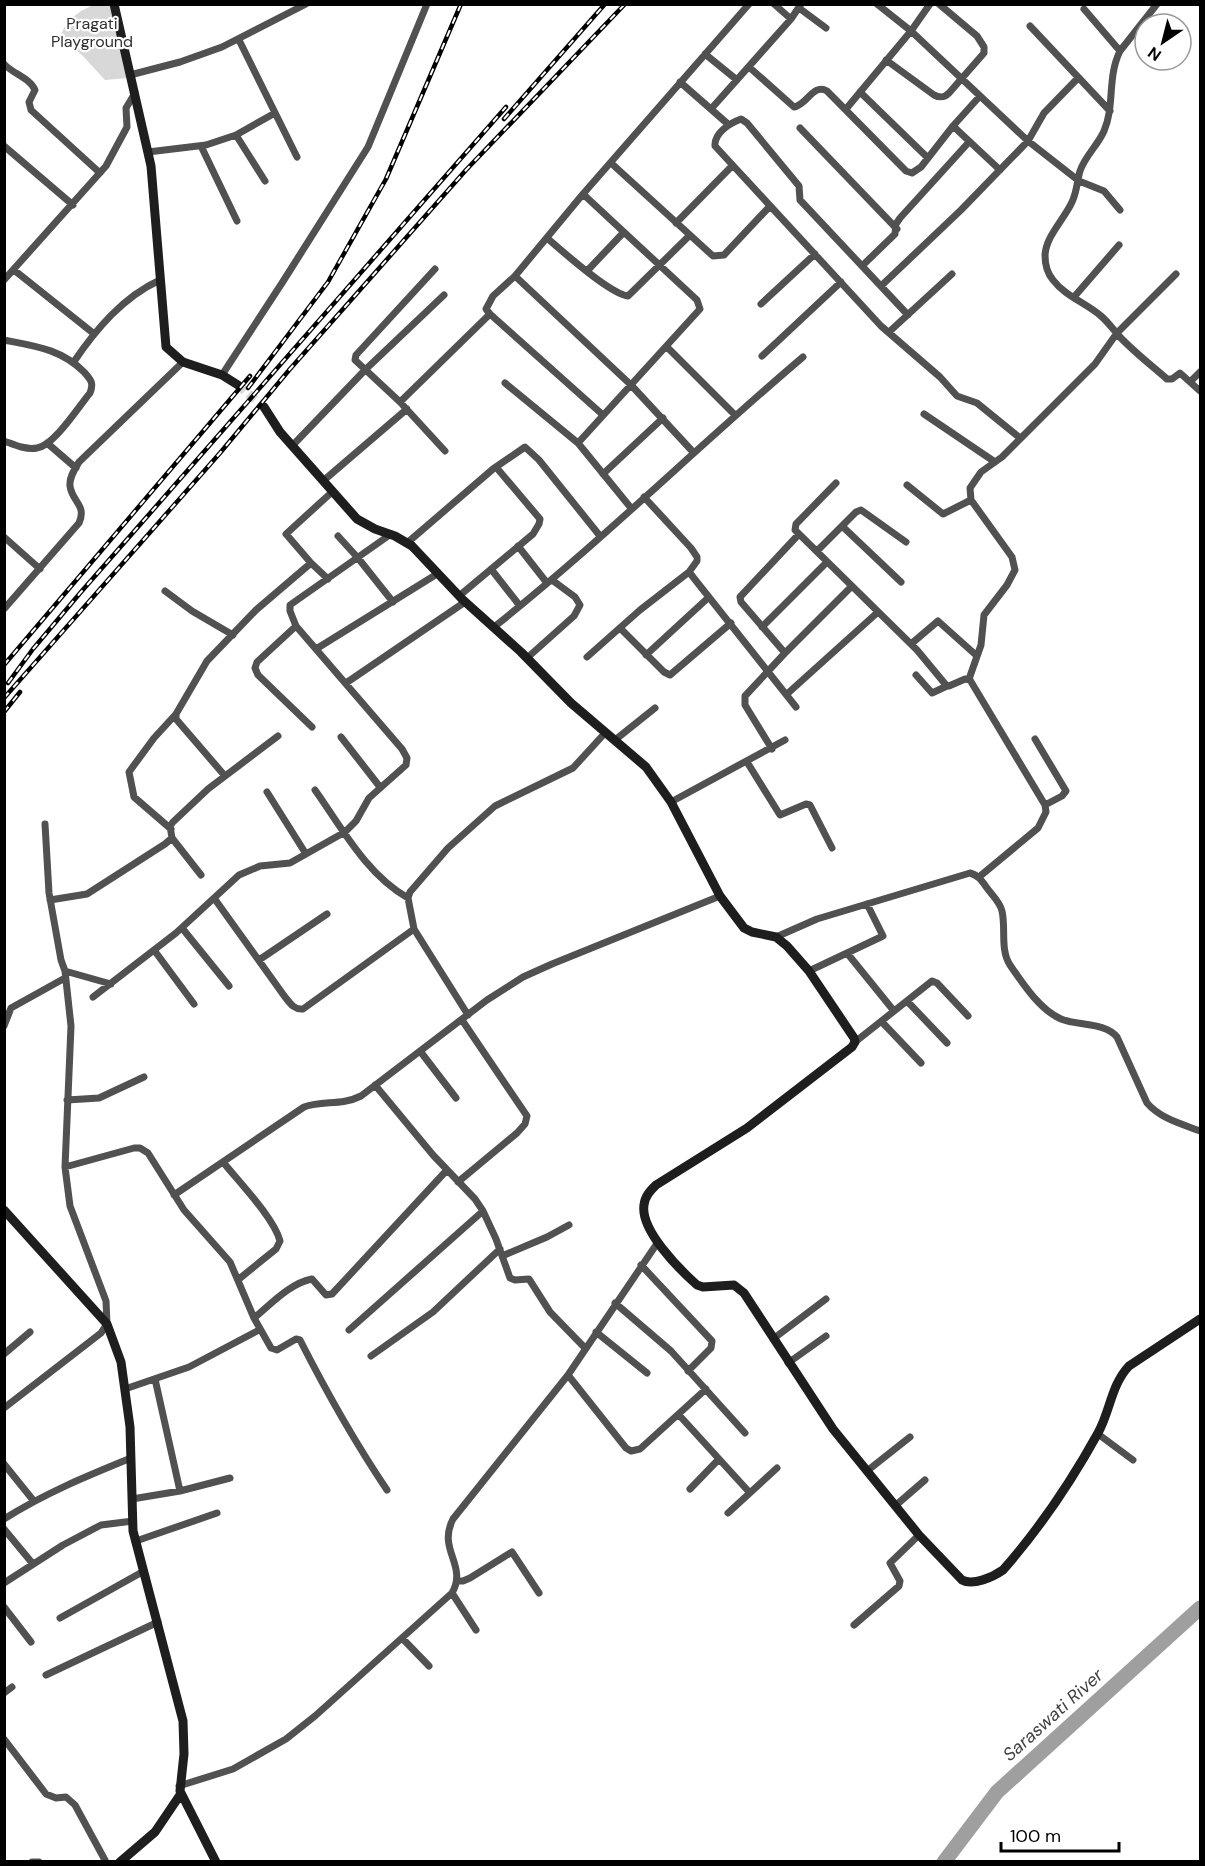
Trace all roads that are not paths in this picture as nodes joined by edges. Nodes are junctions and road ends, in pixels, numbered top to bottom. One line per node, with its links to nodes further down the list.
1 (114, 4): 24 (street)
2 (287, 4): 13 (street)
3 (306, 4): 13 (street)
4 (427, 4): 93 (street)
5 (749, 4): 20 (street)
6 (774, 4): 14 (street)
7 (877, 4): 17 (street)
8 (930, 4): 17 (street)
9 (939, 4): 26 (street)
10 (1157, 4): 19 (street)
11 (800, 6): 14 (street); 16 (street)
12 (1084, 9): 19 (street)
13 (291, 12): 18 (street)
14 (791, 19): 23 (street)
15 (1030, 26): 25 (street)
16 (826, 28)
17 (911, 31): 21 (street); 26 (street)
18 (239, 40): 24 (street); 35 (street)
19 (1120, 51): 34 (street)
20 (705, 54): 27 (street); 28 (street)
21 (886, 60): 26 (street); 29 (street)
22 (4, 64): 50 (street)
23 (749, 67): 27 (street); 33 (street)
24 (130, 75): 30 (street)
25 (1078, 78): 34 (street); 40 (street)
26 (962, 79): 31 (street)
27 (737, 80): 32 (street)
28 (680, 82): 32 (street); 47 (street)
29 (860, 92): 33 (street); 46 (street)
30 (135, 93): 44 (street); 50 (street)
31 (980, 96): 37 (street); 40 (street)
32 (711, 109): 36 (street)
33 (846, 109): 46 (street)
34 (1110, 111): 52 (street)
35 (275, 113): 39 (street); 45 (street)
36 (729, 125): 48 (street); 66 (street)
37 (953, 126): 41 (street); 46 (street)
38 (800, 128): 59 (street)
39 (236, 135): 43 (street); 51 (street)
40 (1028, 141): 49 (street); 52 (street)
41 (969, 142): 49 (street); 59 (street)
42 (4, 146): 54 (street)
43 (201, 146): 44 (street); 57 (street)
44 (148, 152): 74 (street)
45 (297, 157)
46 (928, 158)
47 (610, 163): 53 (street); 58 (street)
48 (732, 166): 55 (street); 58 (street)
49 (1000, 170): 76 (street)
50 (100, 173): 54 (street)
51 (265, 181)
52 (1078, 181): 56 (street); 78 (street)
53 (583, 194): 60 (street); 62 (street)
54 (72, 205): 68 (street)
55 (770, 206): 61 (street); 64 (street)
56 (1120, 210)
57 (237, 221)
58 (676, 223): 61 (street)
59 (897, 229): 66 (street)
60 (624, 232): 65 (street); 69 (street)
61 (690, 236): 65 (street)
62 (547, 238): 69 (street); 72 (street)
63 (1119, 245): 78 (street)
64 (815, 254): 75 (street); 79 (street)
65 (659, 264): 69 (street); 86 (street)
66 (863, 265): 76 (street)
67 (435, 268): 91 (street)
68 (14, 270): 73 (street); 83 (street)
69 (587, 271)
70 (952, 274): 81 (street)
71 (1176, 274): 84 (street)
72 (515, 276): 80 (street); 97 (street)
73 (4, 280)
74 (160, 280): 83 (street); 89 (street)
75 (841, 282): 82 (street); 87 (street)
76 (881, 286): 81 (street)
77 (444, 295): 91 (street)
78 (1074, 297): 84 (street)
79 (761, 304)
80 (490, 314): 99 (street); 103 (street)
81 (908, 315): 82 (street)
82 (889, 332): 106 (street)
83 (93, 333): 90 (street)
84 (1117, 333): 94 (street); 106 (street)
85 (4, 340): 90 (street)
86 (667, 347): 97 (street); 104 (street)
87 (762, 357)
88 (803, 357): 104 (street)
89 (183, 362): 93 (street); 115 (street)
90 (73, 363): 108 (street)
91 (365, 370): 99 (street); 110 (street)
92 (1200, 372): 94 (street)
93 (222, 375): 96 (street)
94 (1190, 382): 98 (street)
95 (504, 383): 109 (street)
96 (238, 385)
97 (631, 385): 103 (street); 105 (street)
98 (1200, 391)
99 (400, 402): 101 (street)
100 (264, 407): 110 (street)
101 (407, 410): 111 (street); 117 (street)
102 (924, 414): 113 (street)
103 (603, 415): 109 (street)
104 (735, 415): 112 (street)
105 (663, 418): 112 (street); 116 (street)
106 (1020, 438): 113 (street)
107 (4, 441): 108 (street)
108 (47, 443): 115 (street)
109 (578, 443): 116 (street)
110 (292, 445): 117 (street)
111 (445, 451)
112 (694, 453): 121 (street)
113 (995, 462): 122 (street)
114 (496, 467): 128 (street); 131 (street); 132 (street)
115 (76, 468): 137 (street)
116 (603, 474): 123 (street)
117 (323, 481): 120 (street)
118 (836, 483): 126 (street)
119 (907, 485): 122 (street)
120 (332, 492): 125 (street); 136 (street)
121 (644, 497): 123 (street); 139 (street)
122 (971, 500): 162 (street)
123 (631, 508): 128 (street)
124 (842, 526): 130 (street); 133 (street); 143 (street)
125 (391, 534): 131 (street); 134 (street)
126 (799, 534): 133 (street); 155 (street)
127 (338, 536): 134 (street)
128 (600, 536): 142 (street)
129 (4, 537): 137 (street)
130 (906, 542)
131 (407, 543): 140 (street)
132 (518, 546): 138 (street); 142 (street)
133 (817, 551): 135 (street)
134 (358, 558): 141 (street); 148 (street)
135 (827, 562): 144 (street); 155 (street)
136 (310, 563): 141 (street); 157 (street)
137 (40, 569): 150 (street)
138 (490, 569): 147 (street); 149 (street)
139 (689, 572): 146 (street); 156 (street)
140 (437, 574): 147 (street); 148 (street)
141 (328, 579): 153 (street)
142 (549, 581): 149 (street); 164 (street)
143 (901, 582)
144 (852, 586): 151 (street); 160 (street)
145 (165, 591): 157 (street)
146 (710, 597): 152 (street); 161 (street)
147 (462, 599): 154 (street); 168 (street)
148 (393, 602): 159 (street)
149 (520, 606): 154 (street)
150 (4, 609)
151 (878, 612): 158 (street); 170 (street)
152 (731, 623): 161 (street); 165 (street)
153 (296, 626): 159 (street); 174 (street)
154 (494, 627): 164 (street)
155 (762, 627): 160 (street)
156 (620, 628): 161 (street); 163 (street)
157 (233, 634): 173 (street)
158 (911, 644): 162 (street); 169 (street)
159 (316, 649): 168 (street)
160 (785, 653): 165 (street)
161 (646, 655)
162 (977, 656): 167 (street)
163 (587, 657)
164 (527, 658): 175 (street)
165 (769, 670): 170 (street); 181 (street)
166 (916, 675): 169 (street)
167 (969, 679): 169 (street); 188 (street)
168 (346, 683): 184 (street)
169 (947, 686)
170 (787, 694): 171 (street)
171 (796, 707)
172 (656, 708): 179 (street)
173 (176, 714): 183 (street); 190 (street)
174 (312, 727)
175 (605, 733): 179 (street); 199 (street)
176 (278, 736): 183 (street)
177 (341, 737): 184 (street)
178 (1035, 738): 188 (street)
179 (615, 740): 187 (street)
180 (785, 740): 181 (street)
181 (772, 748): 182 (street)
182 (747, 762): 187 (street); 193 (street)
183 (225, 776): 190 (street)
184 (380, 788): 191 (street)
185 (315, 790): 191 (street)
186 (267, 792): 194 (street)
187 (671, 802): 197 (street)
188 (1045, 805): 196 (street)
189 (45, 824): 200 (street)
190 (171, 830): 192 (street)
191 (345, 832): 194 (street); 199 (street)
192 (172, 838): 195 (street); 200 (street)
193 (832, 848)
194 (306, 854): 198 (street)
195 (201, 875)
196 (979, 877): 201 (street); 229 (street)
197 (720, 896): 205 (street); 218 (street)
198 (214, 898): 203 (street); 208 (street)
199 (408, 898): 204 (street)
200 (50, 900): 210 (street)
201 (867, 904): 205 (street); 207 (street)
202 (327, 914): 208 (street)
203 (182, 928): 206 (street); 212 (street)
204 (414, 929): 208 (street); 218 (street)
205 (776, 937): 209 (street)
206 (154, 950): 211 (street); 215 (street)
207 (847, 953): 209 (street); 216 (street)
208 (259, 960)
209 (809, 971): 221 (street)
210 (65, 974): 211 (street); 220 (street); 228 (street)
211 (111, 984): 213 (street)
212 (229, 987)
213 (93, 997)
214 (907, 1001): 216 (street); 217 (street); 222 (street)
215 (194, 1004)
216 (894, 1011): 219 (street)
217 (968, 1016)
218 (465, 1017): 223 (street); 233 (street)
219 (882, 1022): 221 (street); 224 (street)
220 (4, 1026)
221 (855, 1042): 238 (street)
222 (947, 1043)
223 (420, 1051): 226 (street); 227 (street)
224 (921, 1063)
225 (144, 1077): 228 (street)
226 (375, 1085): 230 (street); 232 (street)
227 (456, 1098)
228 (67, 1100): 231 (street)
229 (1200, 1131)
230 (223, 1162): 234 (street); 241 (street)
231 (65, 1167): 234 (street); 246 (street)
232 (447, 1170): 233 (street); 244 (street)
233 (458, 1182): 236 (street)
234 (174, 1195): 241 (street)
235 (4, 1210): 246 (street)
236 (483, 1211): 239 (street); 248 (street)
237 (569, 1225): 239 (street)
238 (658, 1242): 240 (street); 252 (street)
239 (501, 1253): 253 (street); 255 (street)
240 (641, 1265): 243 (street); 257 (street)
241 (239, 1280): 244 (street)
242 (826, 1299): 252 (street)
243 (615, 1303): 250 (street); 257 (street)
244 (254, 1318): 247 (street)
245 (1200, 1319): 266 (street)
246 (107, 1324): 261 (street); 263 (street)
247 (260, 1330): 260 (street); 277 (street)
248 (349, 1330)
249 (30, 1332): 254 (street)
250 (596, 1332): 253 (street); 258 (street)
251 (826, 1336): 256 (street)
252 (773, 1339): 256 (street)
253 (585, 1348): 259 (street)
254 (4, 1354)
255 (371, 1356)
256 (788, 1363): 273 (street)
257 (688, 1371): 262 (street)
258 (647, 1373)
259 (568, 1375): 264 (street); 292 (street)
260 (155, 1379): 261 (street); 278 (street)
261 (125, 1389): 268 (street)
262 (705, 1389): 264 (street); 265 (street)
263 (4, 1408)
264 (678, 1415): 269 (street)
265 (745, 1433)
266 (1098, 1434): 270 (street); 288 (street)
267 (910, 1437): 273 (street)
268 (131, 1458): 280 (street); 281 (street)
269 (719, 1459): 276 (street); 279 (street)
270 (1133, 1460)
271 (4, 1464): 281 (street)
272 (777, 1468): 279 (street)
273 (867, 1471): 282 (street)
274 (230, 1478): 278 (street)
275 (925, 1480): 282 (street)
276 (690, 1489)
277 (387, 1490)
278 (180, 1491): 280 (street)
279 (750, 1493): 284 (street)
280 (132, 1499): 286 (street)
281 (33, 1500): 285 (street)
282 (895, 1506): 288 (street)
283 (217, 1513): 289 (street)
284 (728, 1513)
285 (4, 1519)
286 (133, 1521): 289 (street); 290 (street)
287 (4, 1529): 290 (street)
288 (919, 1535): 299 (street)
289 (136, 1541): 291 (street)
290 (33, 1564): 293 (street)
291 (144, 1571): 297 (street); 298 (street)
292 (457, 1581): 294 (street); 295 (street)
293 (4, 1583)
294 (452, 1593): 300 (street); 301 (street)
295 (539, 1593)
296 (4, 1607): 302 (street)
297 (60, 1618)
298 (158, 1622): 304 (street); 308 (street)
299 (854, 1624)
300 (476, 1630)
301 (402, 1638): 303 (street); 308 (street)
302 (31, 1642)
303 (429, 1666)
304 (46, 1675)
305 (12, 1687): 306 (street)
306 (4, 1693)
307 (4, 1739): 311 (street)
308 (180, 1791): 312 (street); 313 (street)
309 (32, 1862): 310 (street)
310 (39, 1862)
311 (106, 1862)
312 (120, 1862)
313 (216, 1862)

